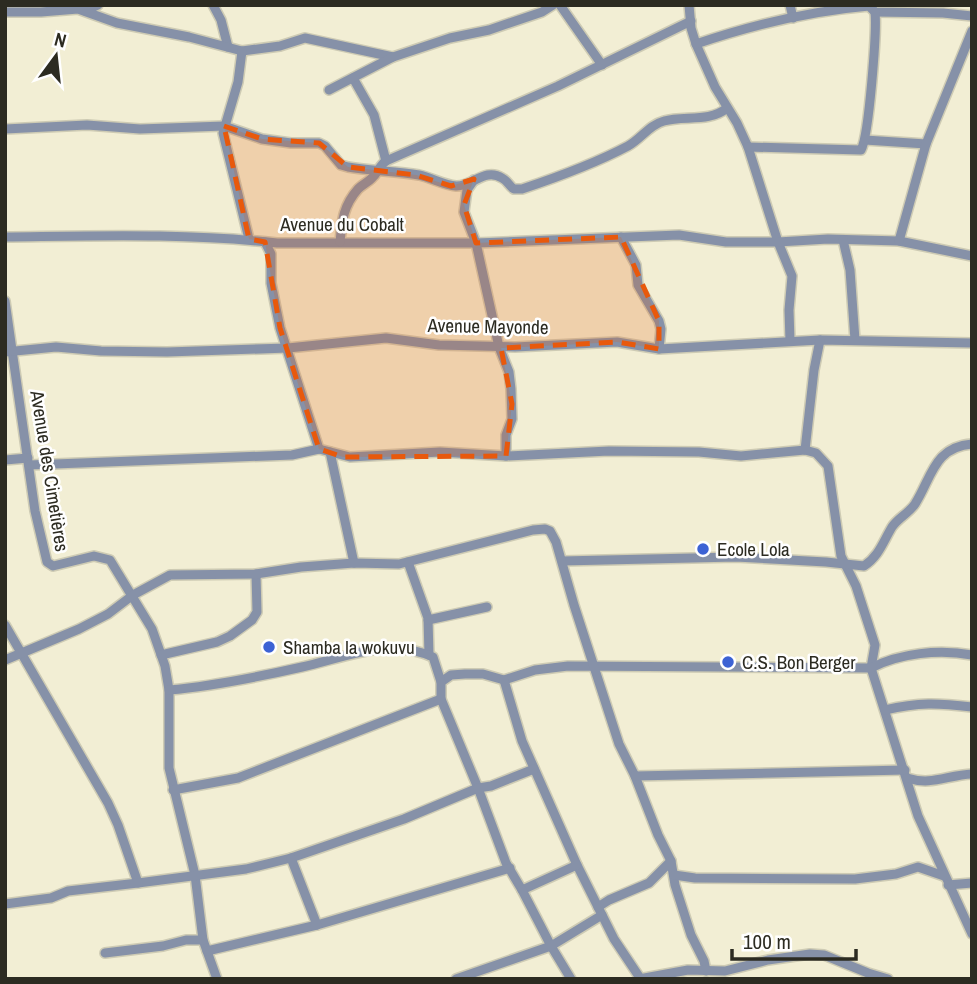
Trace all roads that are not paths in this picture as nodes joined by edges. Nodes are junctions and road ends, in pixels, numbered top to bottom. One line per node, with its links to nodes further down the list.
1 (99, 5): 8 (street)
2 (213, 5): 16 (street)
3 (553, 5): 18 (street)
4 (560, 5): 19 (street)
5 (690, 5): 13 (street)
6 (790, 5): 12 (street)
7 (851, 6): 10 (street); 12 (street)
8 (85, 11): 9 (street); 16 (street)
9 (5, 12)
10 (875, 12): 11 (street); 25 (street)
11 (972, 16)
12 (793, 18): 15 (street)
13 (691, 21): 15 (street); 19 (street)
14 (972, 31): 26 (street)
15 (696, 44): 22 (street)
16 (228, 47): 17 (street)
17 (242, 51): 18 (street); 23 (street)
18 (393, 57): 20 (street)
19 (602, 65): 28 (street)
20 (353, 78): 21 (street); 28 (street)
21 (329, 90)
22 (727, 107): 27 (street); 30 (street)
23 (224, 127): 24 (street); 29 (street); 33 (street)
24 (5, 129)
25 (865, 140): 26 (street); 27 (street)
26 (926, 144): 35 (street)
27 (748, 147): 38 (street)
28 (386, 161): 29 (street)
29 (376, 171): 30 (street); 37 (street)
30 (474, 179): 39 (street)
31 (5, 237): 33 (street, Avenue du Cobalt)
32 (621, 237): 38 (street, Avenue du Cobalt); 39 (street, Avenue du Cobalt); 48 (street)
33 (249, 239): 36 (street, Avenue du Cobalt)
34 (843, 240): 35 (street, Avenue du Cobalt); 38 (street, Avenue du Cobalt); 43 (street)
35 (899, 241): 40 (street, Avenue du Cobalt)
36 (265, 242): 37 (street, Avenue du Cobalt); 47 (street)
37 (340, 242): 39 (street, Avenue du Cobalt)
38 (778, 242): 44 (street)
39 (475, 243): 46 (street)
40 (972, 256)
41 (5, 300): 49 (street, Avenue des Cimetières)
42 (820, 340): 43 (street, Avenue Mayonde); 44 (street, Avenue Mayonde); 52 (street)
43 (855, 340): 45 (street, Avenue Mayonde)
44 (790, 341): 48 (street, Avenue Mayonde)
45 (972, 343)
46 (499, 346): 47 (street, Avenue Mayonde); 48 (street, Avenue Mayonde); 54 (street)
47 (288, 348): 49 (street, Avenue Mayonde); 51 (street)
48 (659, 349)
49 (8, 352): 56 (street, Avenue des Cimetières)
50 (972, 444): 60 (street)
51 (318, 449): 53 (street); 56 (street)
52 (805, 450): 54 (street); 60 (street)
53 (330, 452): 54 (street); 59 (street)
54 (506, 456)
55 (5, 460): 56 (street)
56 (28, 461): 62 (street, Avenue des Cimetières)
57 (562, 561): 58 (street); 60 (street); 71 (street)
58 (408, 562): 59 (street); 64 (street)
59 (354, 563): 61 (street)
60 (847, 565): 72 (street)
61 (256, 574): 62 (street); 67 (street)
62 (133, 595): 66 (street); 67 (street, Avenue des Cimetières)
63 (487, 607): 64 (street)
64 (428, 620): 68 (street)
65 (5, 625): 66 (street)
66 (21, 654): 70 (street); 92 (street)
67 (161, 655): 75 (street, Avenue des Cimetières)
68 (429, 655): 74 (street); 75 (street)
69 (972, 655): 72 (street)
70 (5, 660)
71 (596, 667): 72 (street); 73 (street); 82 (street)
72 (871, 668): 78 (street)
73 (504, 680): 74 (street); 79 (street)
74 (441, 682): 76 (street)
75 (169, 690): 84 (street, Avenue des Cimetières)
76 (441, 699): 83 (street); 84 (street)
77 (972, 707): 78 (street)
78 (885, 710): 80 (street)
79 (534, 769): 83 (street); 87 (street)
80 (906, 774): 81 (street); 82 (street); 91 (street)
81 (972, 774)
82 (635, 776): 86 (street)
83 (478, 788): 85 (street); 88 (street)
84 (173, 790): 89 (street, Avenue des Cimetières)
85 (291, 858): 89 (street); 98 (street)
86 (671, 860): 90 (street); 97 (street)
87 (577, 865): 95 (street); 97 (street)
88 (510, 868): 95 (street); 98 (street)
89 (195, 875): 92 (street); 100 (street, Avenue des Cimetières)
90 (674, 875): 91 (street); 104 (street)
91 (944, 876): 94 (street)
92 (138, 883): 96 (street)
93 (972, 883): 94 (street)
94 (948, 886): 99 (street)
95 (522, 890): 101 (street)
96 (5, 904)
97 (600, 911): 101 (street); 106 (street)
98 (317, 925): 102 (street)
99 (972, 934)
100 (203, 940): 102 (street, Avenue des Cimetières); 103 (street)
101 (551, 946): 108 (street); 109 (street)
102 (206, 951): 107 (street, Avenue des Cimetières)
103 (105, 953)
104 (706, 971): 105 (street); 106 (street)
105 (738, 974): 110 (street)
106 (639, 978)
107 (217, 979)
108 (456, 979)
109 (572, 979)
110 (888, 979)

